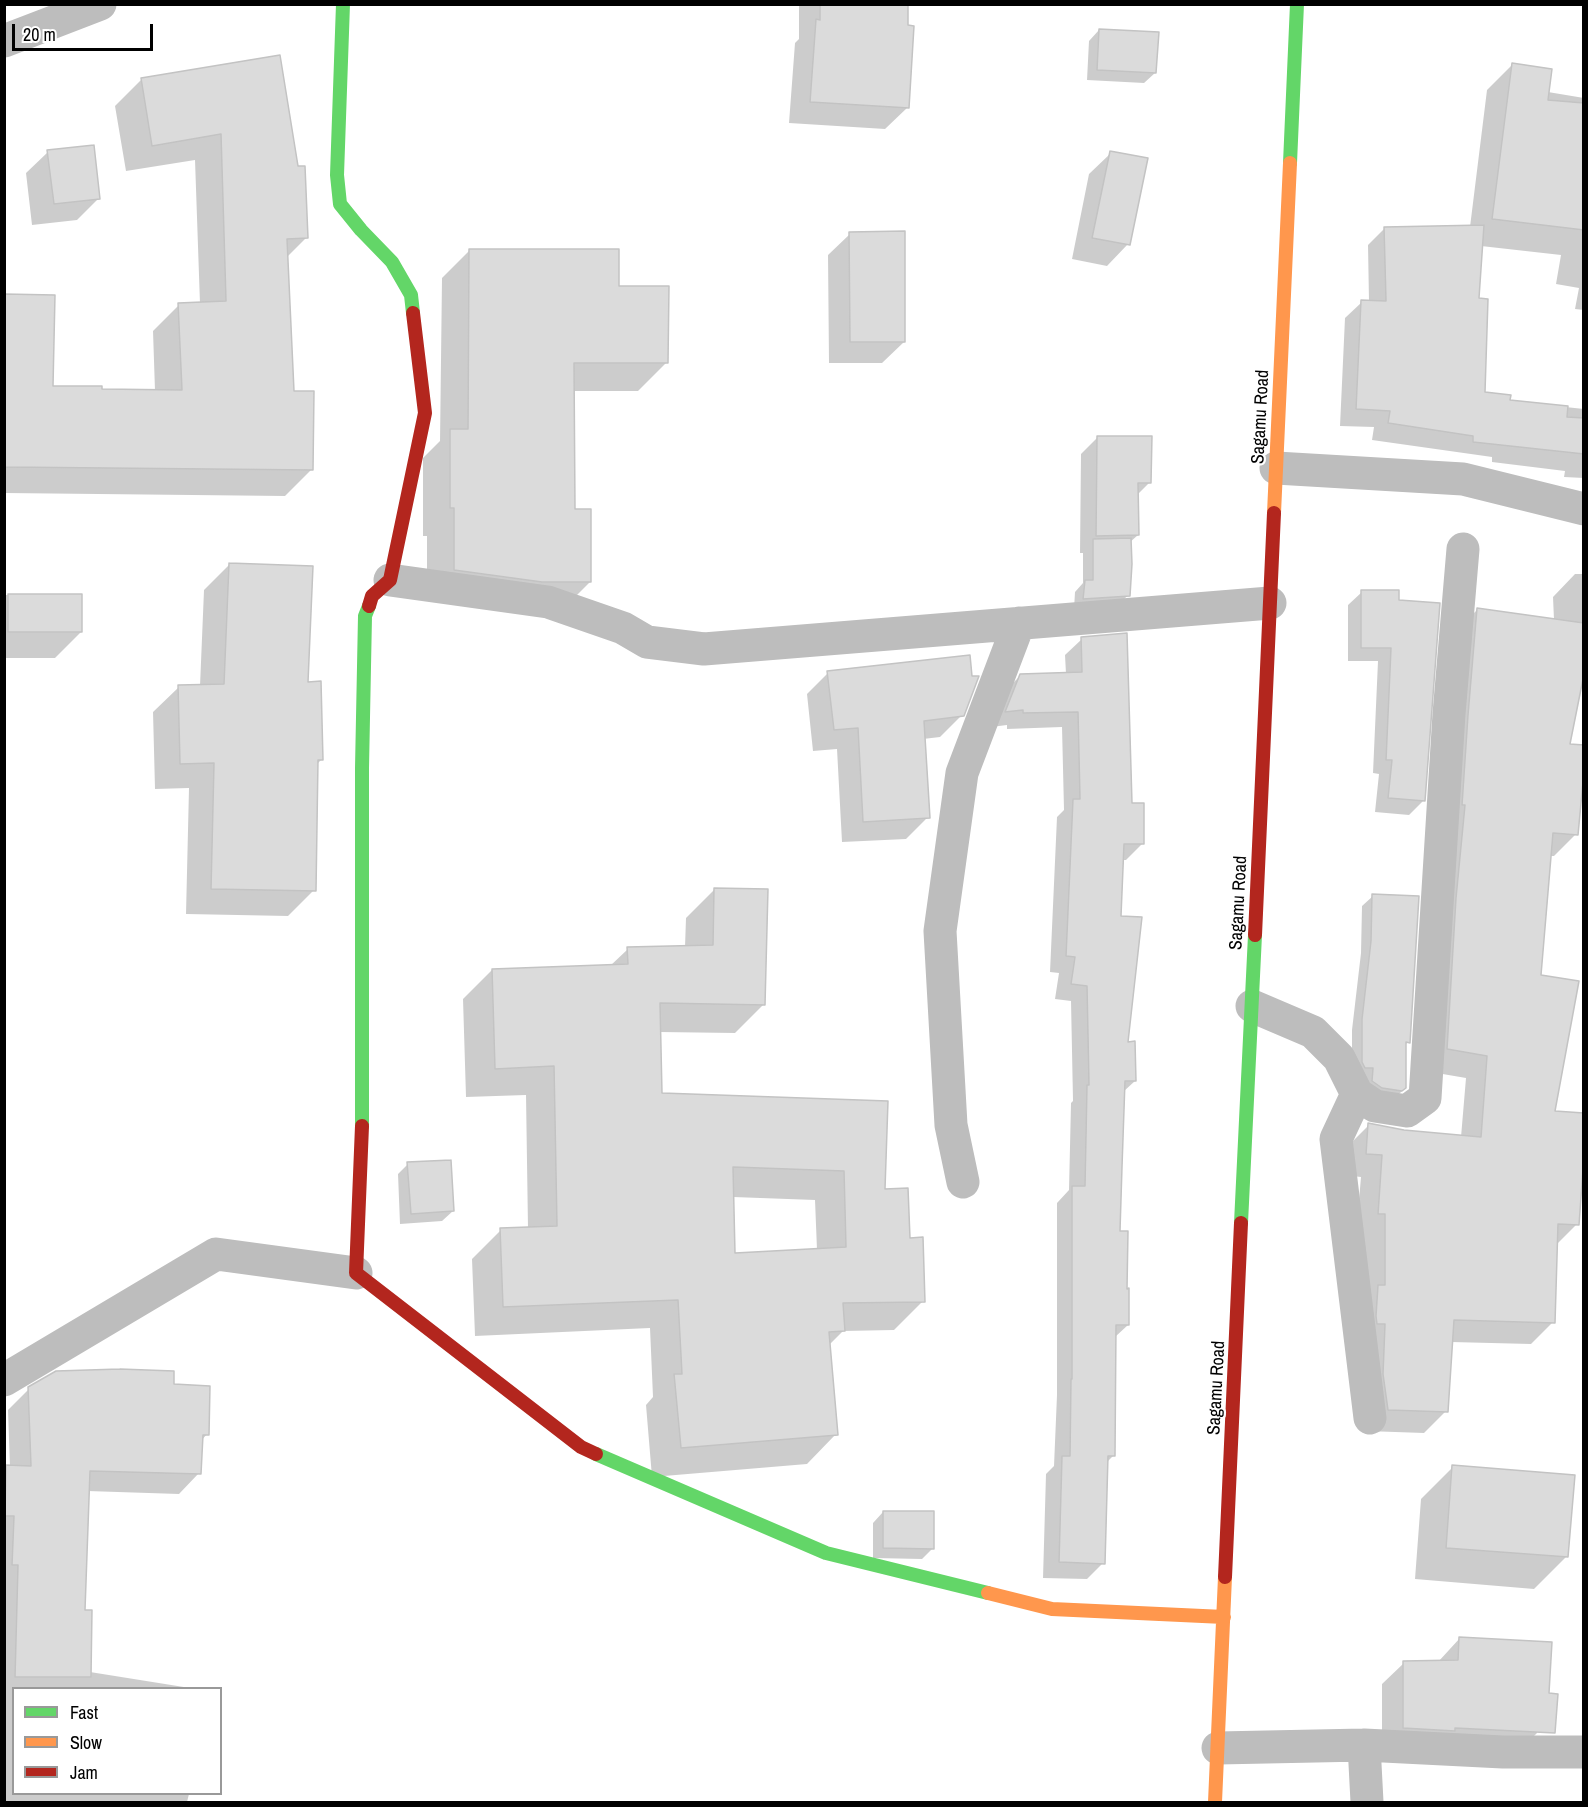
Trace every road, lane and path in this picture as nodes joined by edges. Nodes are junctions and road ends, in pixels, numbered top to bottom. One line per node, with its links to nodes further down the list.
1 (100, 4): 4 (street)
2 (343, 4): 8 (main road)
3 (1297, 4): 5 (main road, Sagamu Road)
4 (4, 41)
5 (1276, 468): 6 (street); 9 (main road, Sagamu Road)
6 (1584, 509)
7 (1463, 549): 12 (street)
8 (390, 580): 10 (street); 14 (main road)
9 (1270, 603): 10 (street); 11 (main road, Sagamu Road)
10 (1019, 623): 13 (street)
11 (1252, 1006): 12 (street); 17 (main road, Sagamu Road)
12 (1357, 1094): 16 (street)
13 (963, 1182)
14 (356, 1273): 15 (street); 17 (main road)
15 (4, 1380)
16 (1370, 1418)
17 (1224, 1617): 19 (main road, Sagamu Road)
18 (1364, 1745): 19 (street); 20 (street); 22 (street)
19 (1218, 1748): 21 (main road, Sagamu Road)
20 (1584, 1752)
21 (1215, 1803)
22 (1367, 1803)

